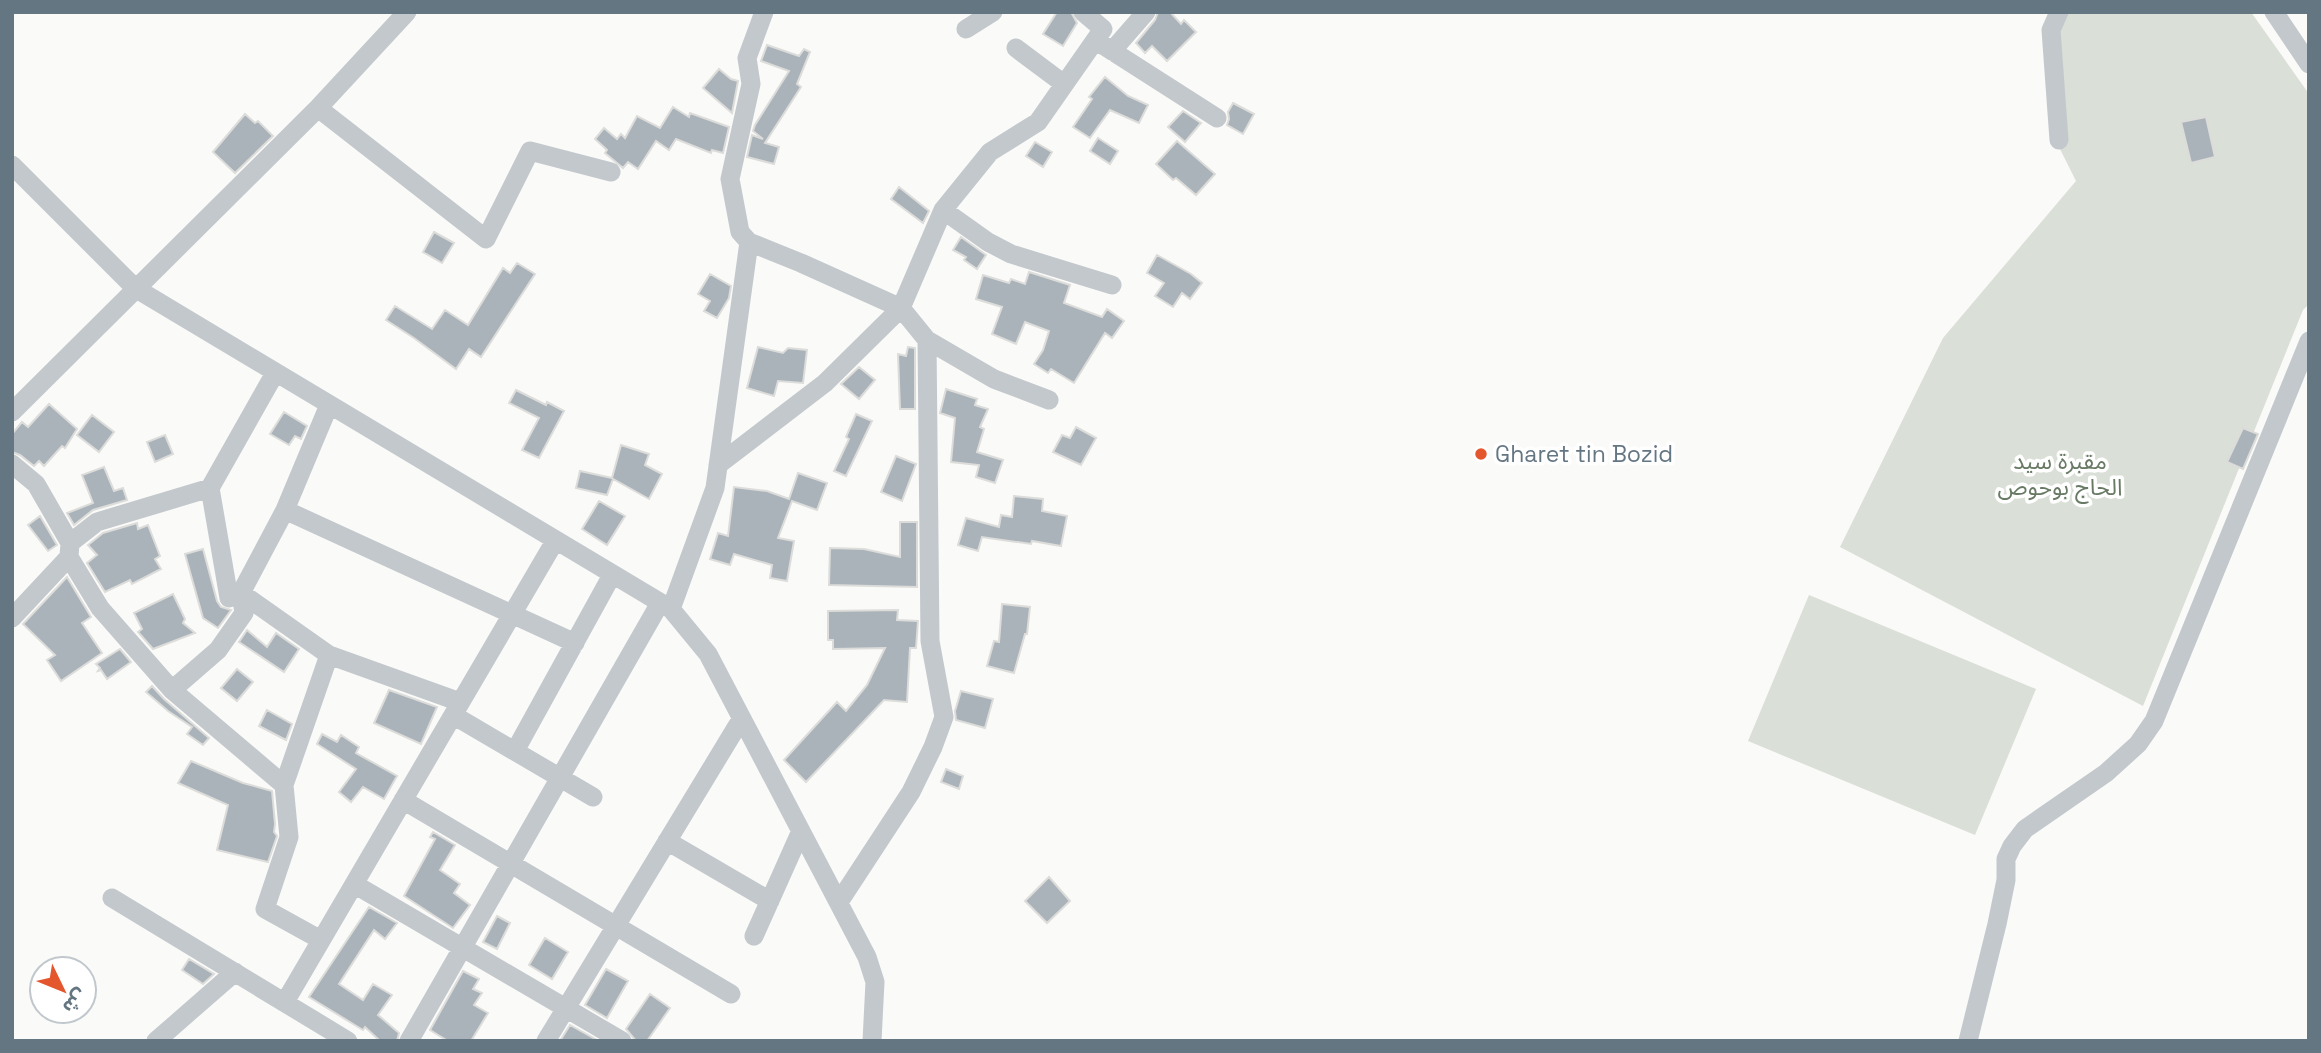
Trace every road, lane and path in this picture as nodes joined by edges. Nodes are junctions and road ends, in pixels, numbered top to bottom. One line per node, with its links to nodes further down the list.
1 (407, 12): 13 (street)
2 (764, 12): 19 (street)
3 (993, 12): 8 (street)
4 (1083, 12): 9 (street)
5 (1146, 12): 9 (street)
6 (2059, 12): 15 (street)
7 (2274, 12): 11 (street)
8 (966, 29)
9 (1103, 45): 12 (street); 14 (street)
10 (1016, 48): 12 (street)
11 (2309, 65)
12 (1065, 84): 18 (street)
13 (318, 108): 17 (street); 21 (street)
14 (1217, 118)
15 (2059, 140)
16 (12, 165): 21 (street)
17 (611, 172)
18 (943, 210): 20 (street); 22 (street)
19 (749, 242): 22 (street); 30 (street)
20 (1112, 285)
21 (135, 288): 25 (street); 28 (street)
22 (901, 308): 23 (street); 30 (street)
23 (927, 340): 26 (street); 56 (street)
24 (2309, 341): 71 (street)
25 (275, 373): 27 (street); 31 (street)
26 (1049, 400)
27 (329, 405): 32 (street); 33 (street)
28 (12, 412)
29 (12, 464): 34 (street)
30 (718, 465): 37 (street)
31 (210, 488): 34 (street); 36 (street)
32 (285, 510): 36 (street); 38 (street)
33 (555, 541): 35 (street); 38 (street)
34 (70, 550): 39 (street); 42 (street)
35 (612, 575): 37 (street); 40 (street)
36 (241, 593): 41 (street); 42 (street)
37 (666, 606): 44 (street); 46 (street)
38 (512, 614): 40 (street); 43 (street)
39 (12, 618)
40 (575, 643): 45 (street)
41 (329, 655): 43 (street); 47 (street)
42 (172, 690): 47 (street)
43 (457, 708): 45 (street); 49 (street)
44 (742, 718): 50 (street); 51 (street)
45 (515, 751): 46 (street)
46 (560, 778): 48 (street); 52 (street)
47 (284, 785): 59 (street)
48 (593, 797)
49 (403, 800): 52 (street); 53 (street)
50 (801, 831): 55 (street); 56 (street)
51 (667, 841): 55 (street); 57 (street)
52 (511, 864): 57 (street); 60 (street)
53 (354, 884): 59 (street); 60 (street)
54 (112, 898): 61 (street)
55 (770, 901): 58 (street)
56 (839, 902): 70 (street)
57 (616, 926): 62 (street); 64 (street)
58 (754, 936)
59 (321, 940): 63 (street)
60 (463, 948): 64 (street); 65 (street)
61 (235, 972): 63 (street); 66 (street)
62 (731, 994)
63 (285, 1002): 67 (street)
64 (566, 1008): 68 (street); 69 (street)
65 (412, 1040)
66 (156, 1041)
67 (348, 1041)
68 (546, 1041)
69 (622, 1041)
70 (872, 1041)
71 (1968, 1041)

